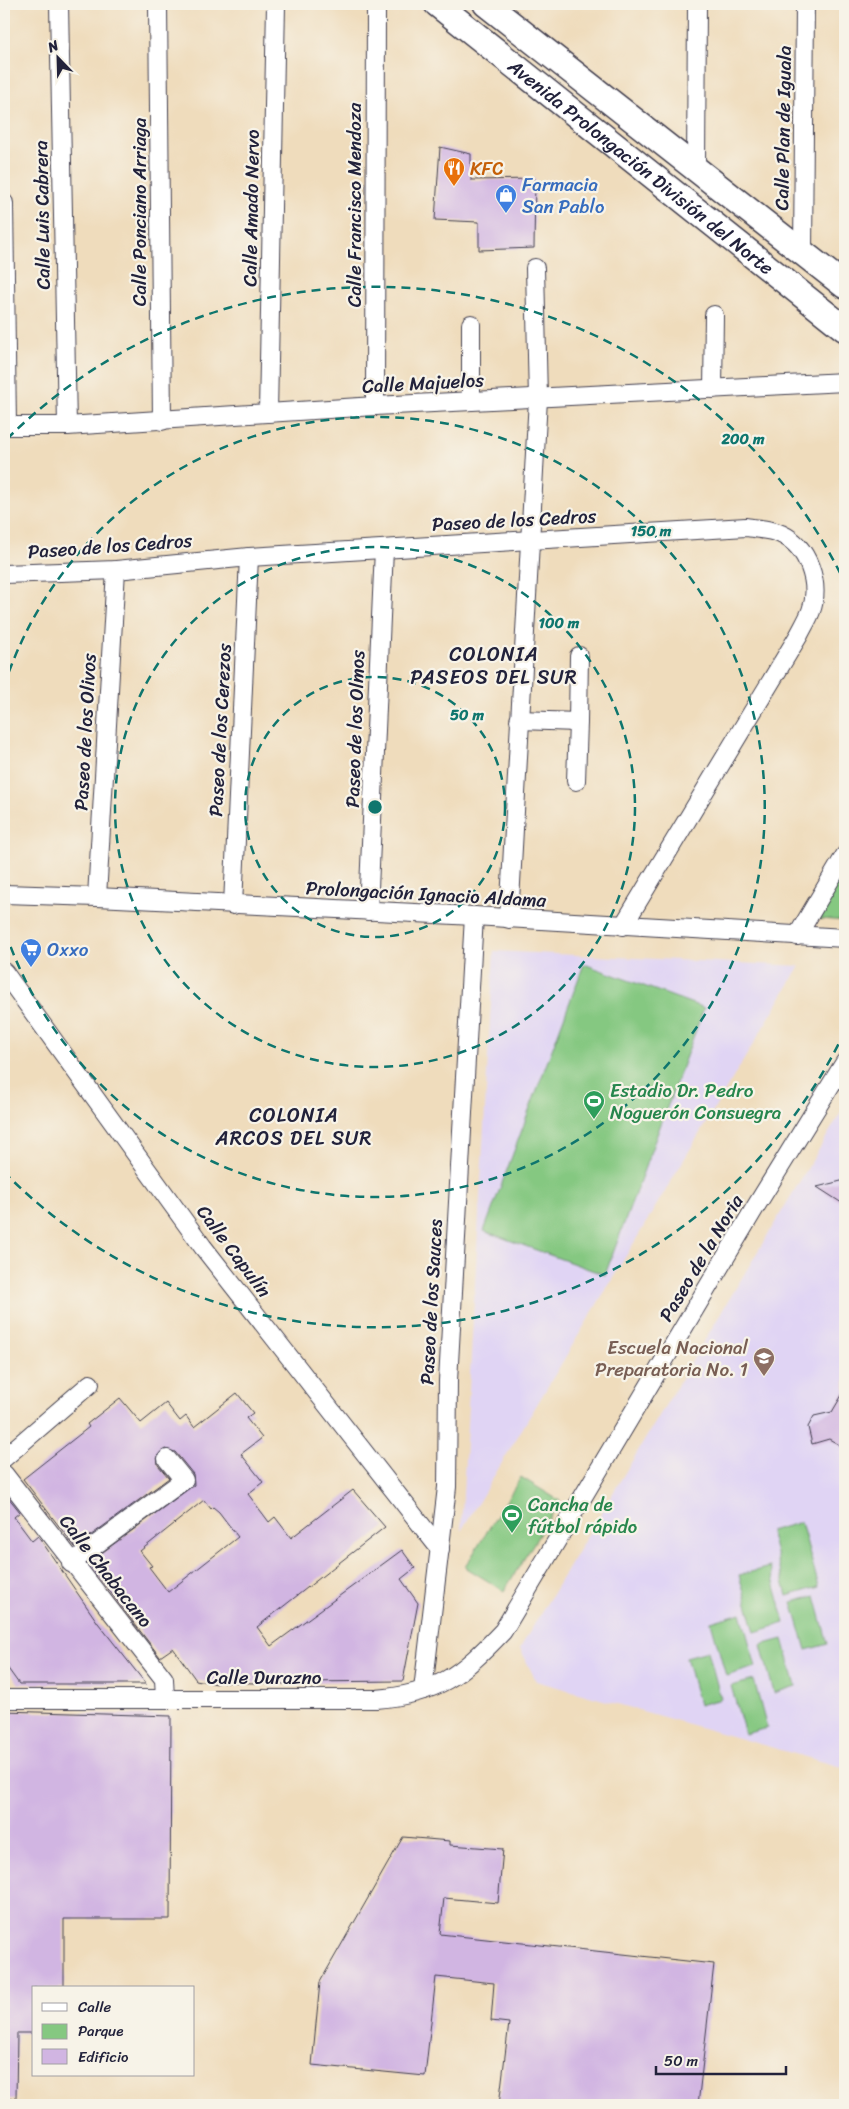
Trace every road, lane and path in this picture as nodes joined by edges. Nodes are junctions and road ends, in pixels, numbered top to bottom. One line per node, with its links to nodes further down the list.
1 (59, 4): 25 (street, Calle Luis Cabrera)
2 (158, 4): 23 (street, Calle Ponciano Arriaga)
3 (276, 4): 22 (street, Calle Amado Nervo)
4 (376, 4): 21 (street, Calle Francisco Mendoza)
5 (437, 4): 16 (main road, Avenida Prolongación División del Norte)
6 (486, 4): 9 (main road, Avenida Prolongación División del Norte)
7 (697, 4): 9 (street)
8 (805, 4): 11 (street, Calle Plan de Iguala)
9 (696, 169): 11 (main road, Avenida Prolongación División del Norte)
10 (4, 203): 24 (street)
11 (803, 253): 13 (main road, Avenida Prolongación División del Norte)
12 (535, 268): 19 (street)
13 (845, 286)
14 (714, 315): 18 (street)
15 (471, 324): 20 (street)
16 (845, 329)
17 (845, 382): 18 (street, Calle Majuelos)
18 (713, 389): 19 (street, Calle Majuelos)
19 (538, 399): 20 (street, Calle Majuelos); 26 (street)
20 (471, 401): 21 (street, Calle Majuelos)
21 (375, 406): 22 (street, Calle Majuelos)
22 (268, 413): 23 (street, Calle Majuelos)
23 (162, 421): 25 (street, Calle Majuelos)
24 (5, 426): 25 (street, Calle Majuelos)
25 (67, 426)
26 (531, 541): 27 (street, Paseo de los Cedros); 32 (street); 42 (street, Paseo de los Cedros)
27 (384, 549): 28 (street, Paseo de los Cedros); 39 (street, Paseo de los Olmos)
28 (249, 556): 29 (street, Paseo de los Cedros); 38 (street, Paseo de los Cerezos)
29 (116, 570): 30 (street, Paseo de los Cedros); 37 (street, Paseo de los Olivos)
30 (4, 574)
31 (579, 656): 33 (street)
32 (519, 720): 33 (street); 41 (street)
33 (578, 722): 34 (street)
34 (576, 781)
35 (845, 855): 43 (street)
36 (4, 894): 37 (street, Prolongación Ignacio Aldama)
37 (98, 897): 38 (street, Prolongación Ignacio Aldama)
38 (233, 905): 39 (street, Prolongación Ignacio Aldama)
39 (368, 911): 40 (street, Prolongación Ignacio Aldama)
40 (474, 916): 41 (street, Prolongación Ignacio Aldama); 51 (street, Paseo de los Sauces)
41 (509, 919): 42 (street, Prolongación Ignacio Aldama)
42 (623, 926): 43 (street, Prolongación Ignacio Aldama)
43 (797, 936): 44 (street, Prolongación Ignacio Aldama)
44 (845, 938)
45 (4, 972): 51 (street, Calle Capulín)
46 (845, 1062): 53 (street, Paseo de la Noria)
47 (90, 1384): 48 (street)
48 (4, 1458)
49 (167, 1460): 52 (street)
50 (4, 1474): 52 (street, Calle Chabacano)
51 (440, 1548): 54 (street, Paseo de los Sauces)
52 (71, 1563): 55 (street, Calle Chabacano)
53 (503, 1632): 54 (street, Calle Durazno)
54 (423, 1690): 55 (street, Calle Durazno)
55 (165, 1698): 56 (street, Calle Durazno)
56 (4, 1699)

